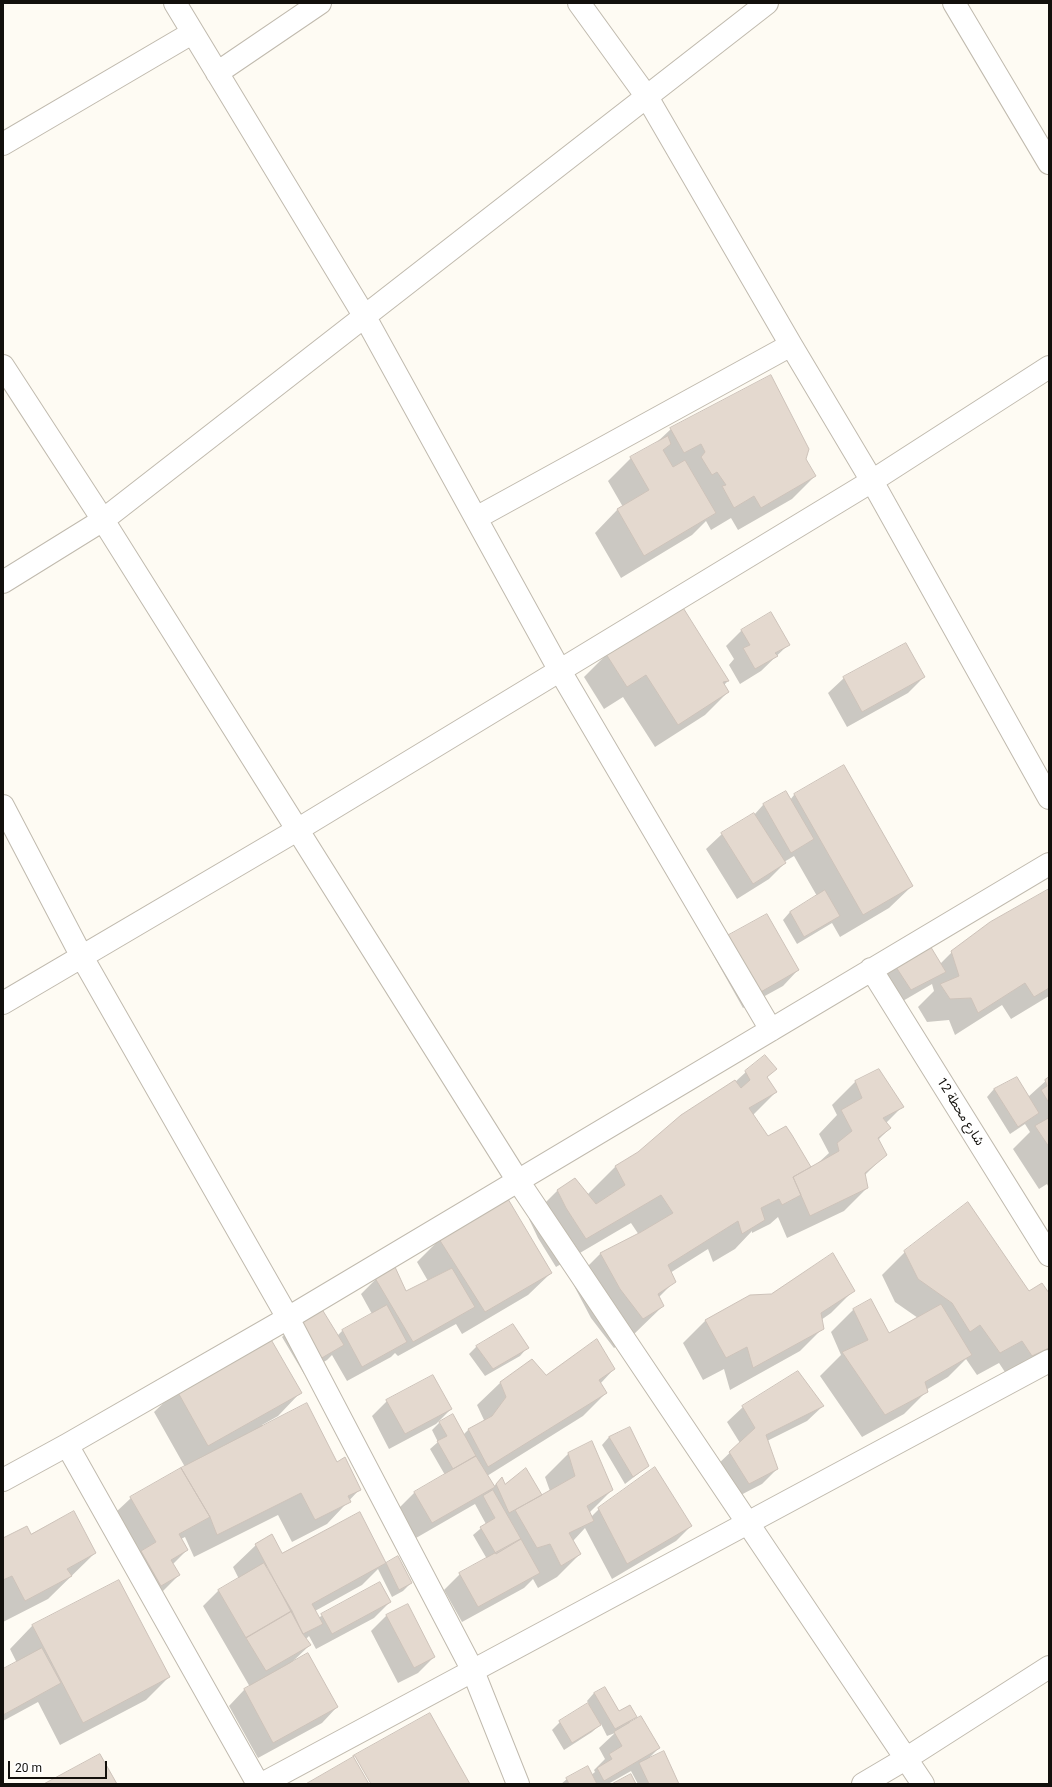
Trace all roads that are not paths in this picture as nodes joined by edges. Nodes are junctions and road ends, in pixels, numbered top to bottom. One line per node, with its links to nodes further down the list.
1 (175, 3): 6 (street)
2 (320, 3): 7 (street)
3 (579, 3): 8 (street)
4 (767, 3): 8 (street)
5 (954, 3): 10 (street)
6 (192, 33): 7 (street); 9 (street)
7 (217, 73): 11 (street)
8 (647, 97): 11 (street); 12 (street)
9 (3, 144)
10 (1049, 163)
11 (365, 317): 16 (street); 17 (street)
12 (791, 345): 15 (street); 16 (street)
13 (3, 366): 17 (street)
14 (1049, 367): 15 (street)
15 (872, 481): 19 (street); 20 (street)
16 (476, 518): 19 (street)
17 (103, 520): 18 (street); 22 (street)
18 (3, 582)
19 (560, 671): 22 (street); 27 (street)
20 (1049, 798)
21 (3, 806): 24 (street)
22 (297, 830): 24 (street); 28 (street)
23 (1049, 864): 25 (street)
24 (82, 957): 26 (street); 30 (street)
25 (871, 970): 27 (street); 29 (street, شارع محطة 12)
26 (3, 1003)
27 (771, 1030): 28 (street)
28 (518, 1181): 30 (street); 34 (street)
29 (1049, 1255)
30 (288, 1318): 32 (street); 36 (street)
31 (1049, 1361): 34 (street)
32 (67, 1445): 33 (street); 38 (street)
33 (3, 1480)
34 (748, 1523): 36 (street); 37 (street)
35 (1049, 1667): 37 (street)
36 (473, 1671): 39 (street); 40 (street)
37 (907, 1758): 41 (street); 42 (street)
38 (258, 1784)
39 (262, 1784)
40 (518, 1784)
41 (863, 1784)
42 (923, 1784)

